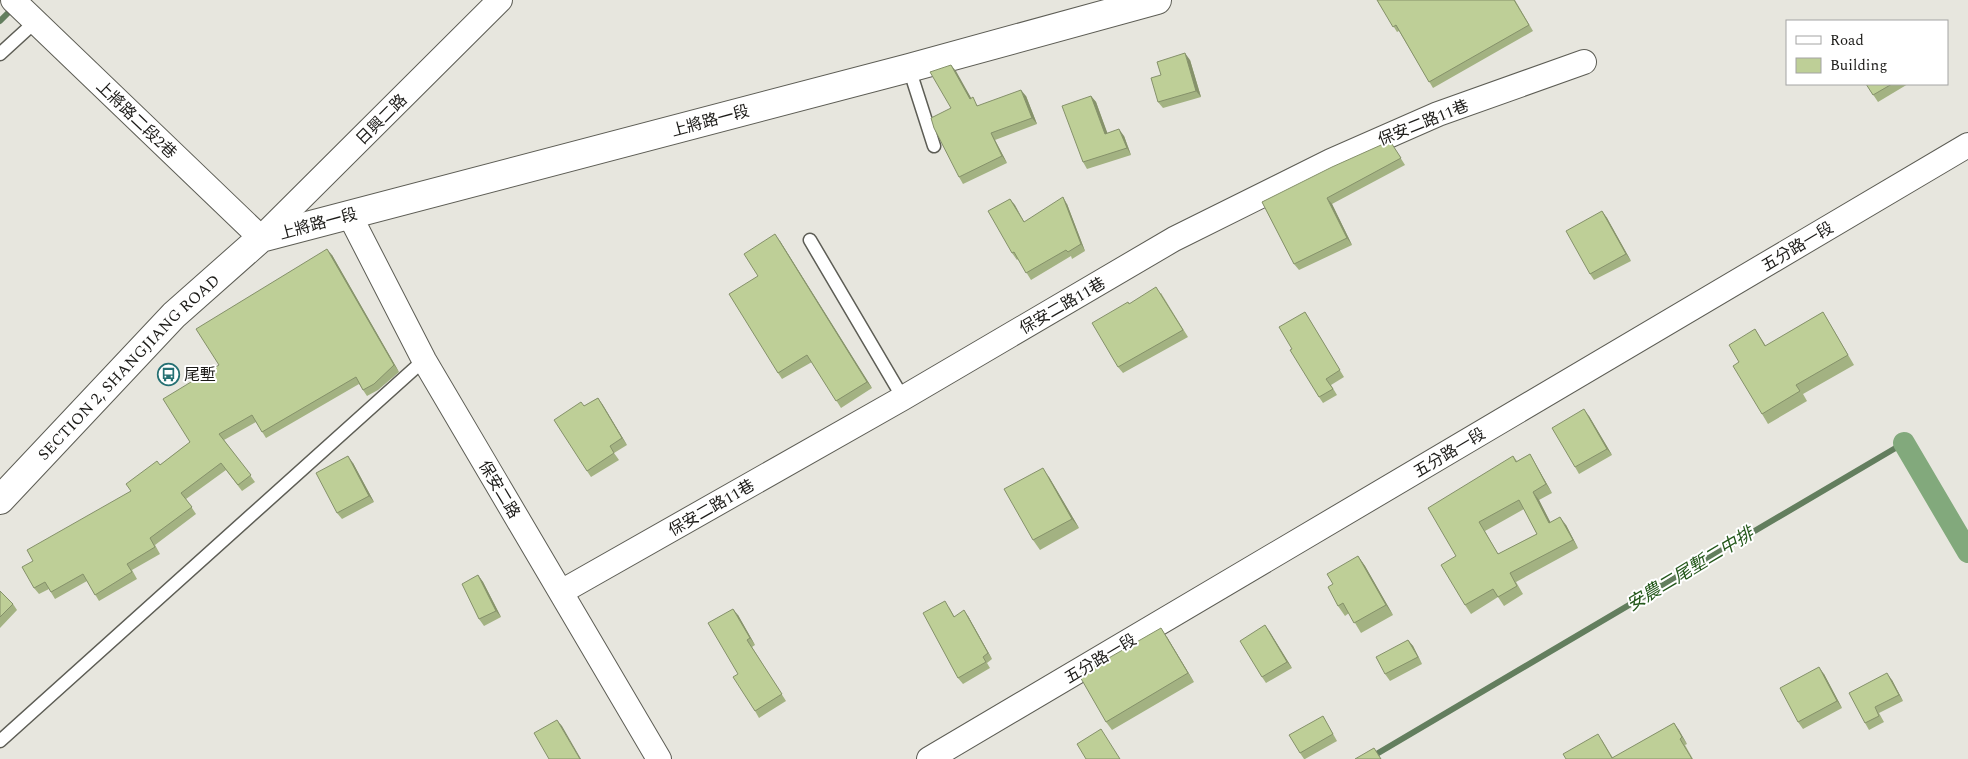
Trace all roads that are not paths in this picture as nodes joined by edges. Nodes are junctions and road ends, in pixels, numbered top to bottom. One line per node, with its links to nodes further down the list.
1 (13, 0): 4 (street, 上將路二段2巷)
2 (500, 0): 11 (street, 日興二路)
3 (1157, 0): 7 (main road, 上將路一段)
4 (35, 22): 5 (lane); 11 (street, 上將路二段2巷)
5 (0, 54)
6 (1584, 62): 14 (street, 保安二路11巷)
7 (909, 68): 9 (lane); 10 (main road, 上將路一段)
8 (1968, 144): 19 (street, 五分路一段)
9 (934, 146)
10 (349, 214): 11 (main road, 上將路一段); 13 (street, 保安二路)
11 (261, 238): 15 (main road, SECTION 2, SHANGJIANG ROAD)
12 (810, 240): 14 (lane)
13 (424, 360): 16 (street, 保安二路); 17 (lane)
14 (903, 398): 16 (street, 保安二路11巷)
15 (0, 498)
16 (561, 592): 18 (street, 保安二路)
17 (0, 741)
18 (659, 759)
19 (929, 759)

